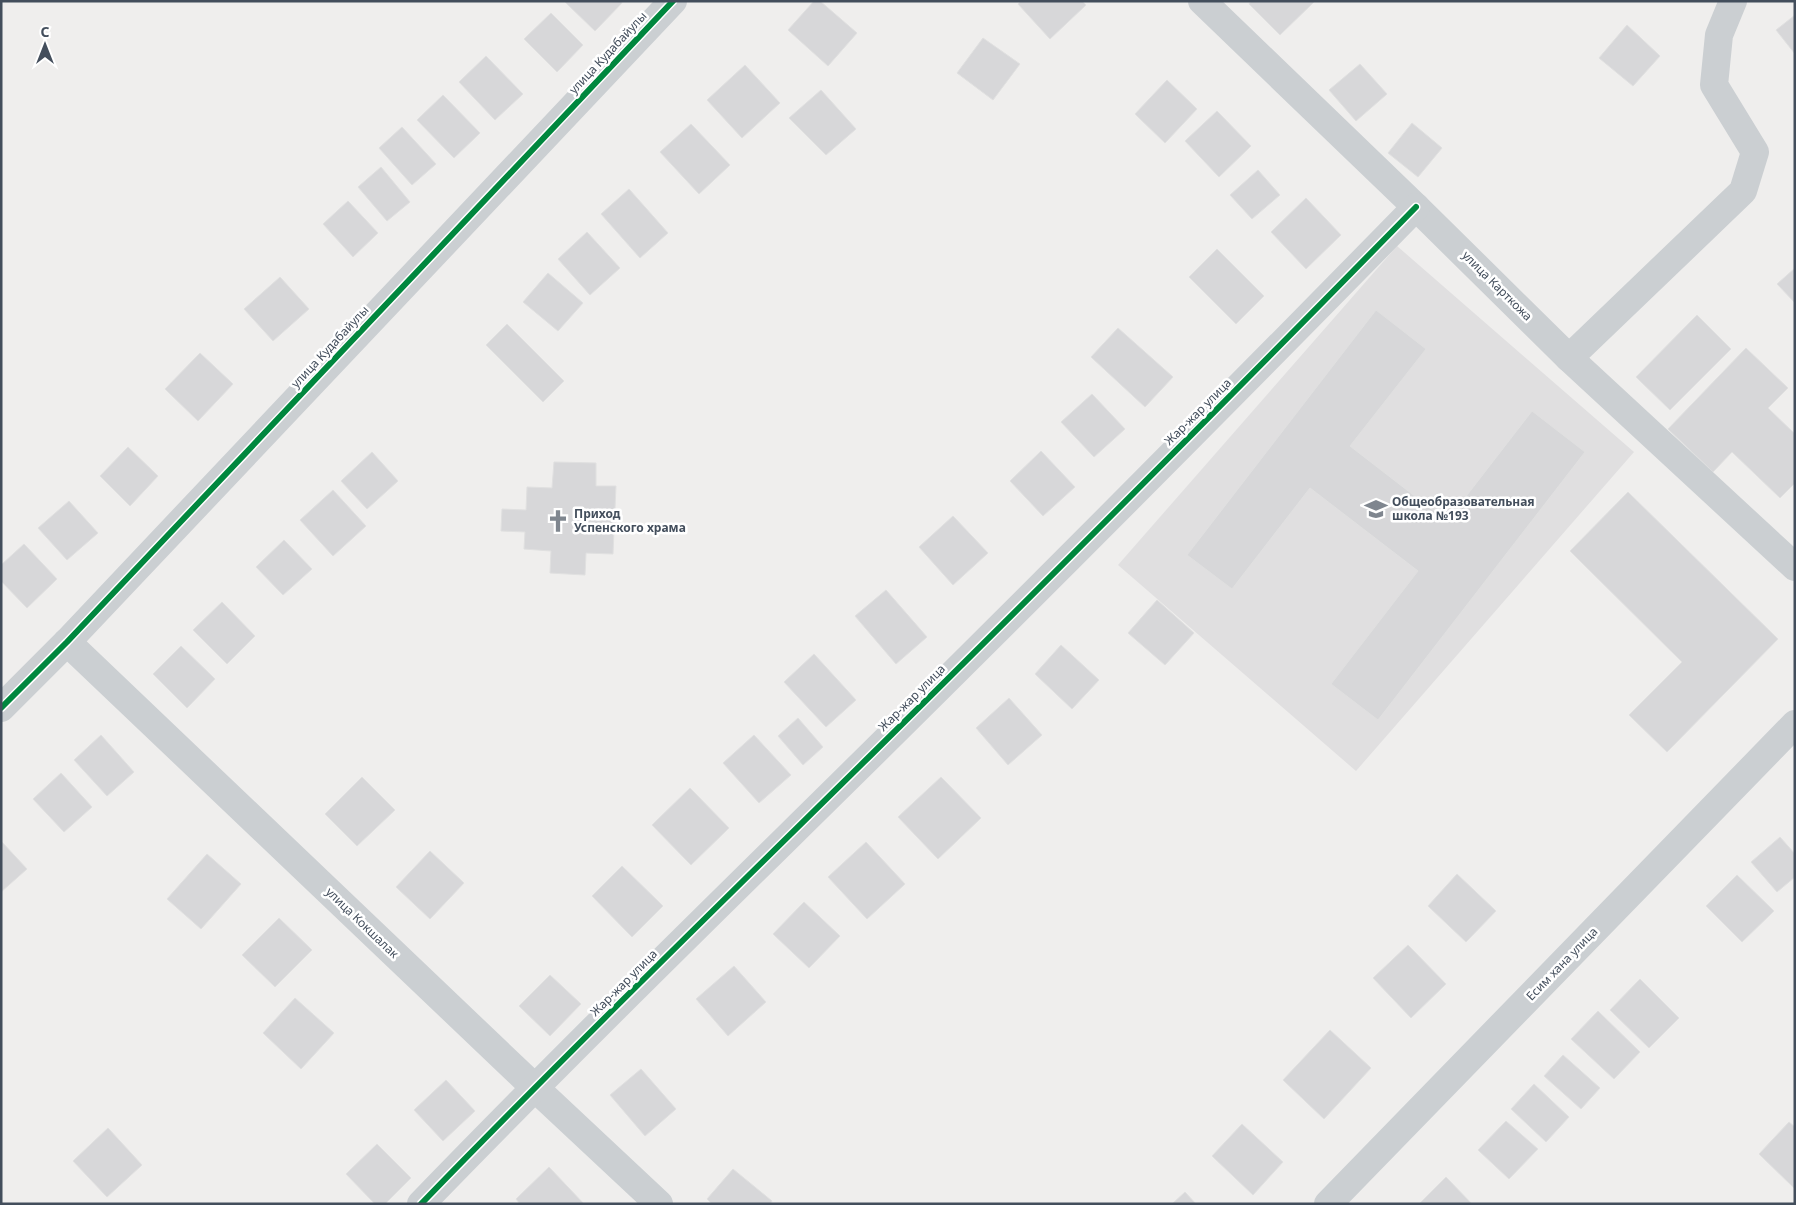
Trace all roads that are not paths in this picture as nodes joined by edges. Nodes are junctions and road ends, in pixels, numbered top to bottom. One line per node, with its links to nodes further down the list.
1 (673, 1): 7 (street, улица Кудабайулы)
2 (1202, 1): 4 (street, улица Карткожа)
3 (1733, 1): 5 (street)
4 (1416, 207): 5 (street, улица Карткожа); 10 (street, Жар-жар улица)
5 (1569, 358): 6 (street, улица Карткожа)
6 (1795, 567)
7 (66, 642): 8 (street, улица Кудабайулы); 10 (street, улица Кокшалак)
8 (1, 708)
9 (1795, 724): 13 (street, Есим хана улица)
10 (534, 1087): 11 (street, Жар-жар улица); 12 (street, улица Кокшалак)
11 (421, 1204)
12 (659, 1204)
13 (1328, 1204)

